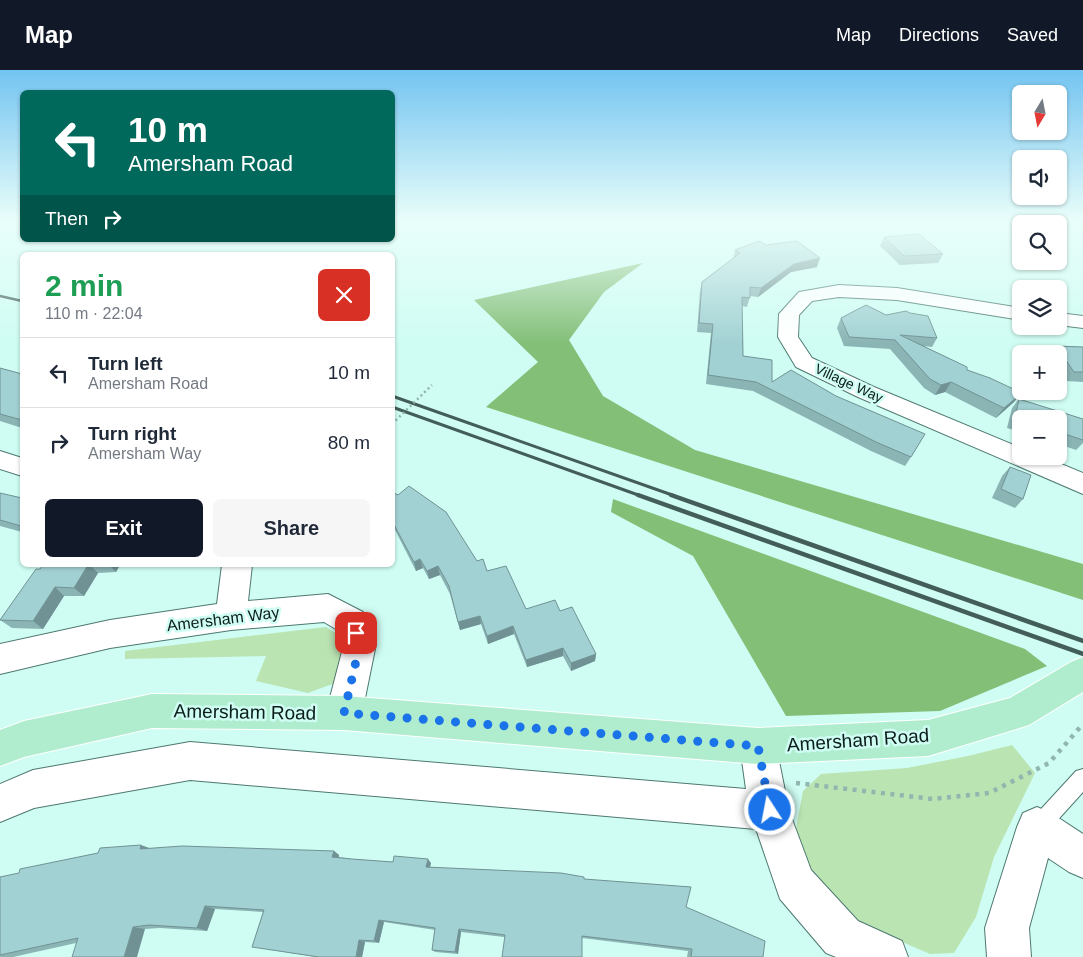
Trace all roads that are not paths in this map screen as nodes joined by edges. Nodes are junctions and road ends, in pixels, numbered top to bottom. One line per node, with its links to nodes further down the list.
1 (1012, 313): 6 (street, Village Way)
2 (1067, 320): 3 (street)
3 (1083, 322)
4 (0, 460): 5 (street)
5 (20, 466)
6 (1083, 484)
7 (237, 567): 8 (street)
8 (231, 616): 9 (street, Amersham Way); 11 (street, Amersham Way)
9 (0, 659)
10 (1081, 674): 12 (main road, Amersham Road)
11 (344, 713): 12 (main road, Amersham Road); 13 (main road, Amersham Road)
12 (758, 746): 16 (street)
13 (0, 748)
14 (1083, 778): 17 (lane)
15 (0, 803): 16 (street)
16 (770, 810): 19 (street)
17 (1037, 827): 18 (street); 20 (street)
18 (1083, 858)
19 (886, 957)
20 (1009, 957)

